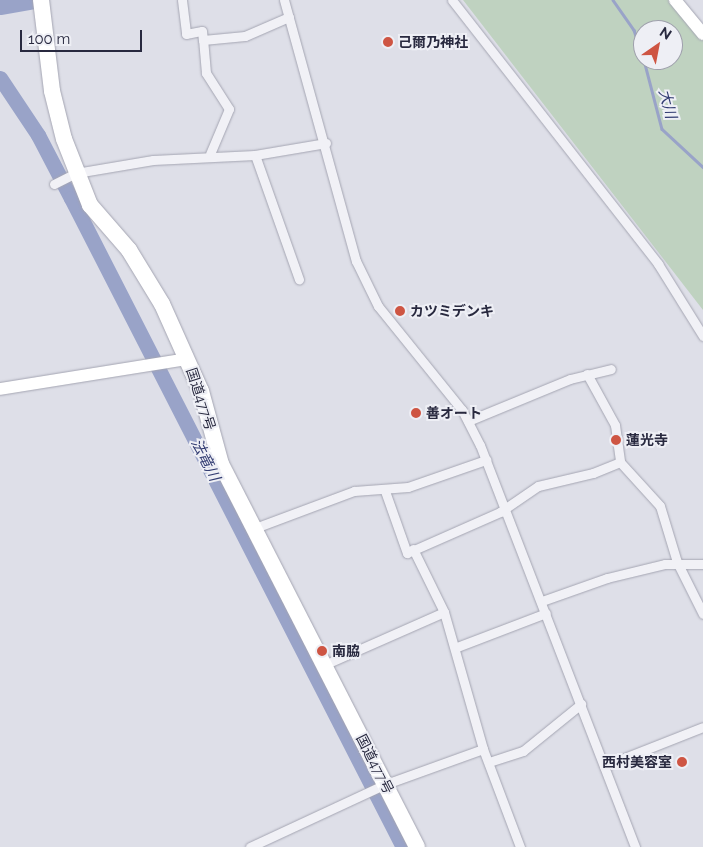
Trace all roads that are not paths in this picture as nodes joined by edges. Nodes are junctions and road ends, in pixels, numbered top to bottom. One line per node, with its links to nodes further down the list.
1 (41, 0): 12 (highway, 国道477号)
2 (182, 0): 8 (street)
3 (284, 0): 6 (street)
4 (452, 0): 15 (street)
5 (675, 0): 7 (street)
6 (289, 17): 8 (street); 9 (street)
7 (703, 34)
8 (203, 40): 10 (street)
9 (326, 143): 11 (street); 20 (street)
10 (210, 154): 11 (street); 12 (street)
11 (255, 155): 14 (street)
12 (74, 173): 13 (street); 16 (highway, 国道477号)
13 (54, 184)
14 (298, 279)
15 (703, 336)
16 (187, 359): 19 (street); 25 (highway, 国道477号)
17 (611, 369): 18 (street)
18 (587, 374): 20 (street); 22 (street)
19 (0, 388)
20 (468, 421): 21 (street)
21 (486, 460): 23 (street); 24 (street)
22 (620, 462): 24 (street); 27 (street)
23 (385, 491): 25 (street); 26 (street)
24 (505, 506): 26 (street); 29 (street)
25 (256, 528): 34 (highway, 国道477号)
26 (413, 549): 30 (street)
27 (677, 562): 28 (street); 29 (street); 32 (street)
28 (703, 564)
29 (542, 601): 31 (street)
30 (444, 612): 33 (street); 34 (street)
31 (546, 613): 33 (street); 35 (street)
32 (703, 614)
33 (457, 647): 37 (street)
34 (324, 664): 40 (highway, 国道477号)
35 (581, 704): 38 (street); 39 (street)
36 (703, 727): 39 (street)
37 (483, 750): 38 (street); 40 (street)
38 (488, 762): 43 (street)
39 (604, 766): 44 (street)
40 (386, 784): 41 (street); 42 (highway, 国道477号)
41 (250, 847)
42 (417, 847)
43 (520, 847)
44 (635, 847)

